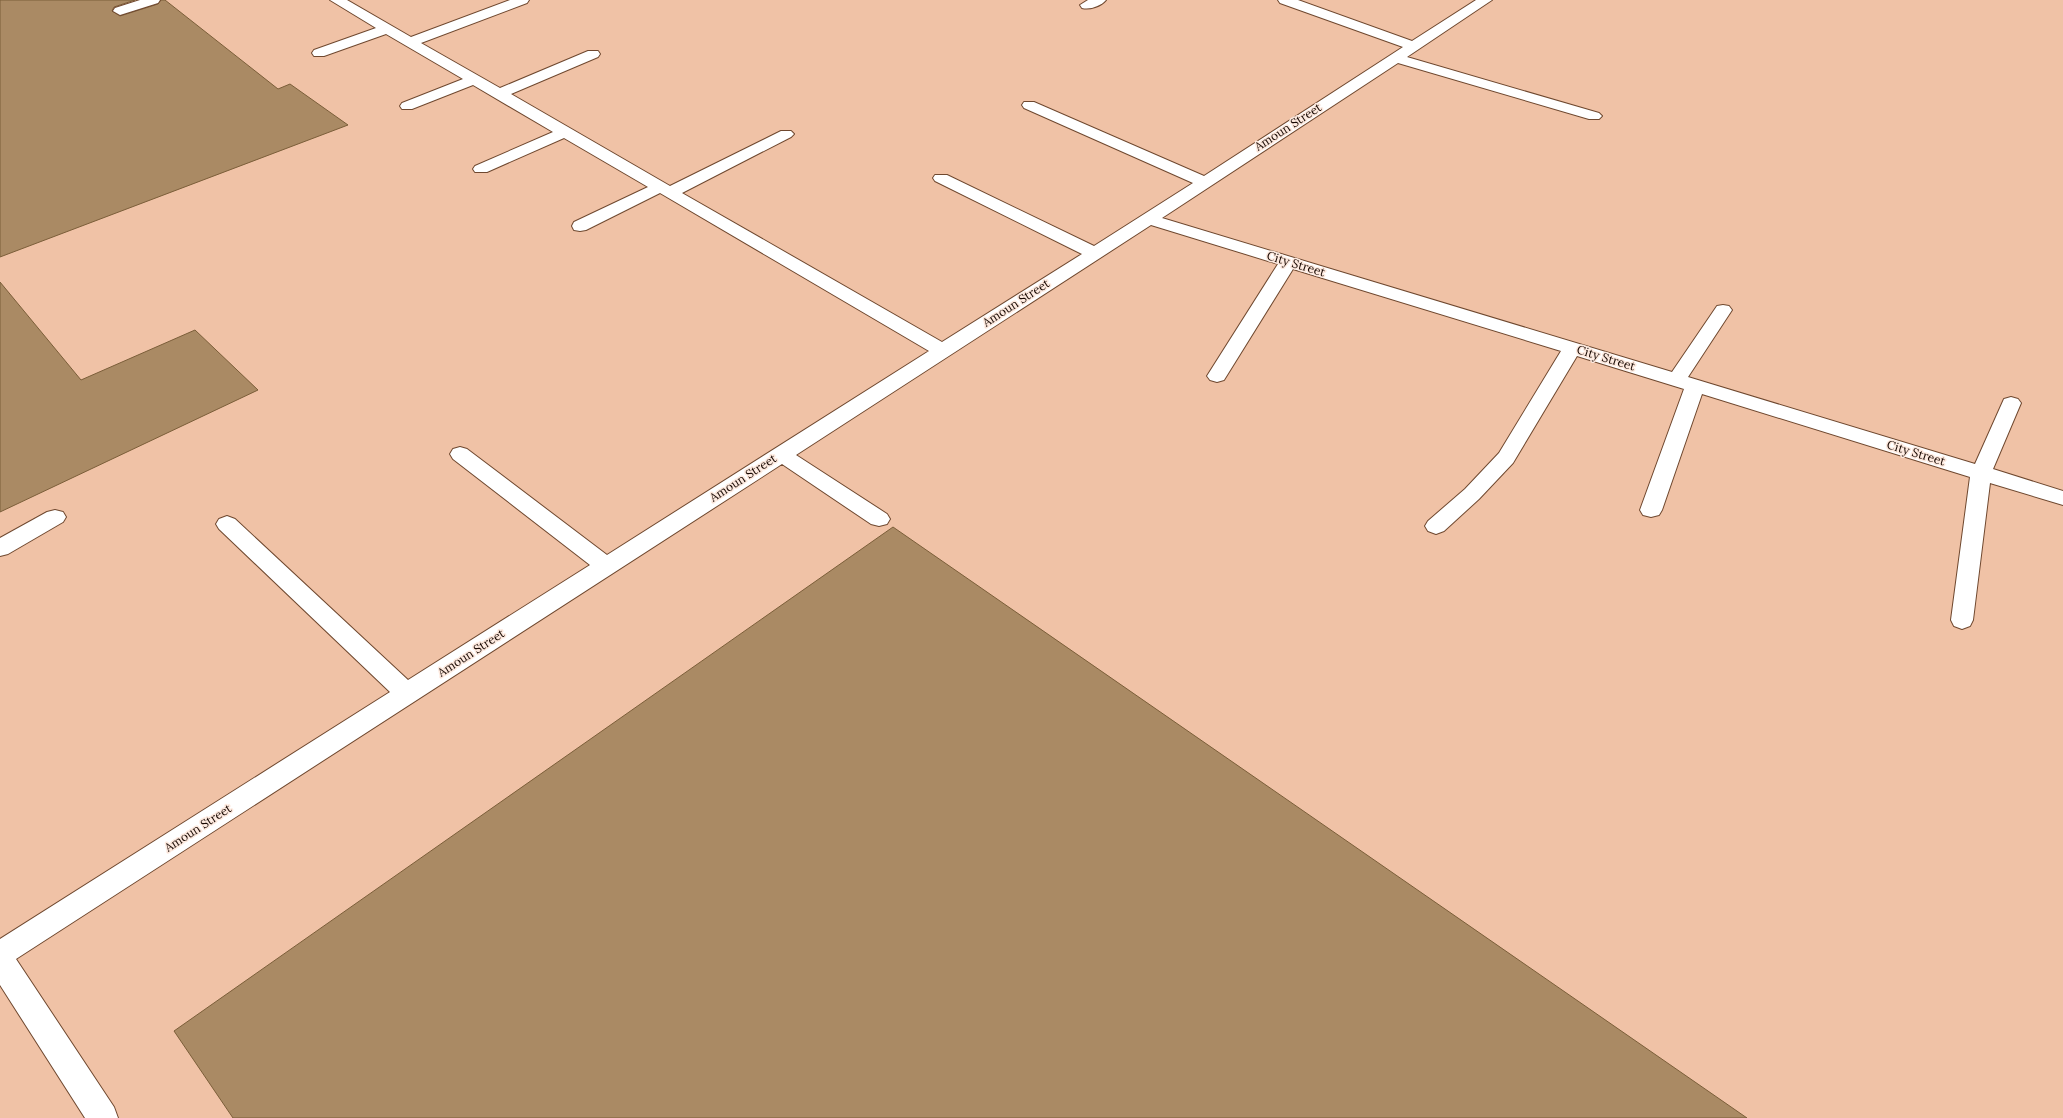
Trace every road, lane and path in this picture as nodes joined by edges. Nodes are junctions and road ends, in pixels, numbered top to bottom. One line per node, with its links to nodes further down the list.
1 (153, 0): 6 (lane)
2 (339, 0): 7 (lane)
3 (522, 0): 8 (lane)
4 (1285, 0): 9 (lane)
5 (1485, 0): 9 (lane, Amoun Street)
6 (120, 11)
7 (386, 29): 8 (lane); 10 (lane)
8 (410, 42): 13 (lane)
9 (1413, 46): 12 (lane, Amoun Street)
10 (319, 54)
11 (593, 54): 14 (lane)
12 (1395, 58): 17 (lane); 22 (lane, Amoun Street)
13 (475, 79): 14 (lane); 16 (lane)
14 (499, 94): 18 (lane)
15 (1029, 105): 22 (lane)
16 (407, 106)
17 (1594, 116)
18 (565, 132): 20 (lane); 23 (lane)
19 (786, 134): 23 (lane)
20 (481, 169)
21 (940, 178): 26 (lane)
22 (1204, 182): 24 (lane, Amoun Street)
23 (665, 190): 25 (lane); 30 (lane)
24 (1149, 219): 26 (lane, Amoun Street); 27 (lane, City Street)
25 (580, 226)
26 (1094, 253): 30 (lane, Amoun Street)
27 (1288, 262): 29 (lane, City Street); 31 (lane)
28 (1723, 310): 32 (lane)
29 (1572, 348): 32 (lane, City Street); 42 (lane)
30 (942, 350): 35 (lane, Amoun Street)
31 (1217, 376)
32 (1686, 383): 36 (lane, City Street); 38 (lane)
33 (2011, 402): 36 (lane)
34 (460, 454): 44 (lane)
35 (781, 454): 40 (lane); 44 (lane, Amoun Street)
36 (1981, 473): 37 (lane, City Street); 45 (lane)
37 (2063, 498)
38 (1651, 510)
39 (55, 518): 43 (lane)
40 (879, 519)
41 (227, 524): 46 (lane)
42 (1436, 526)
43 (0, 548)
44 (606, 566): 46 (lane, Amoun Street)
45 (1962, 620)
46 (406, 694): 47 (lane, Amoun Street)
47 (0, 954)
48 (0, 960): 49 (lane)
49 (103, 1118)

